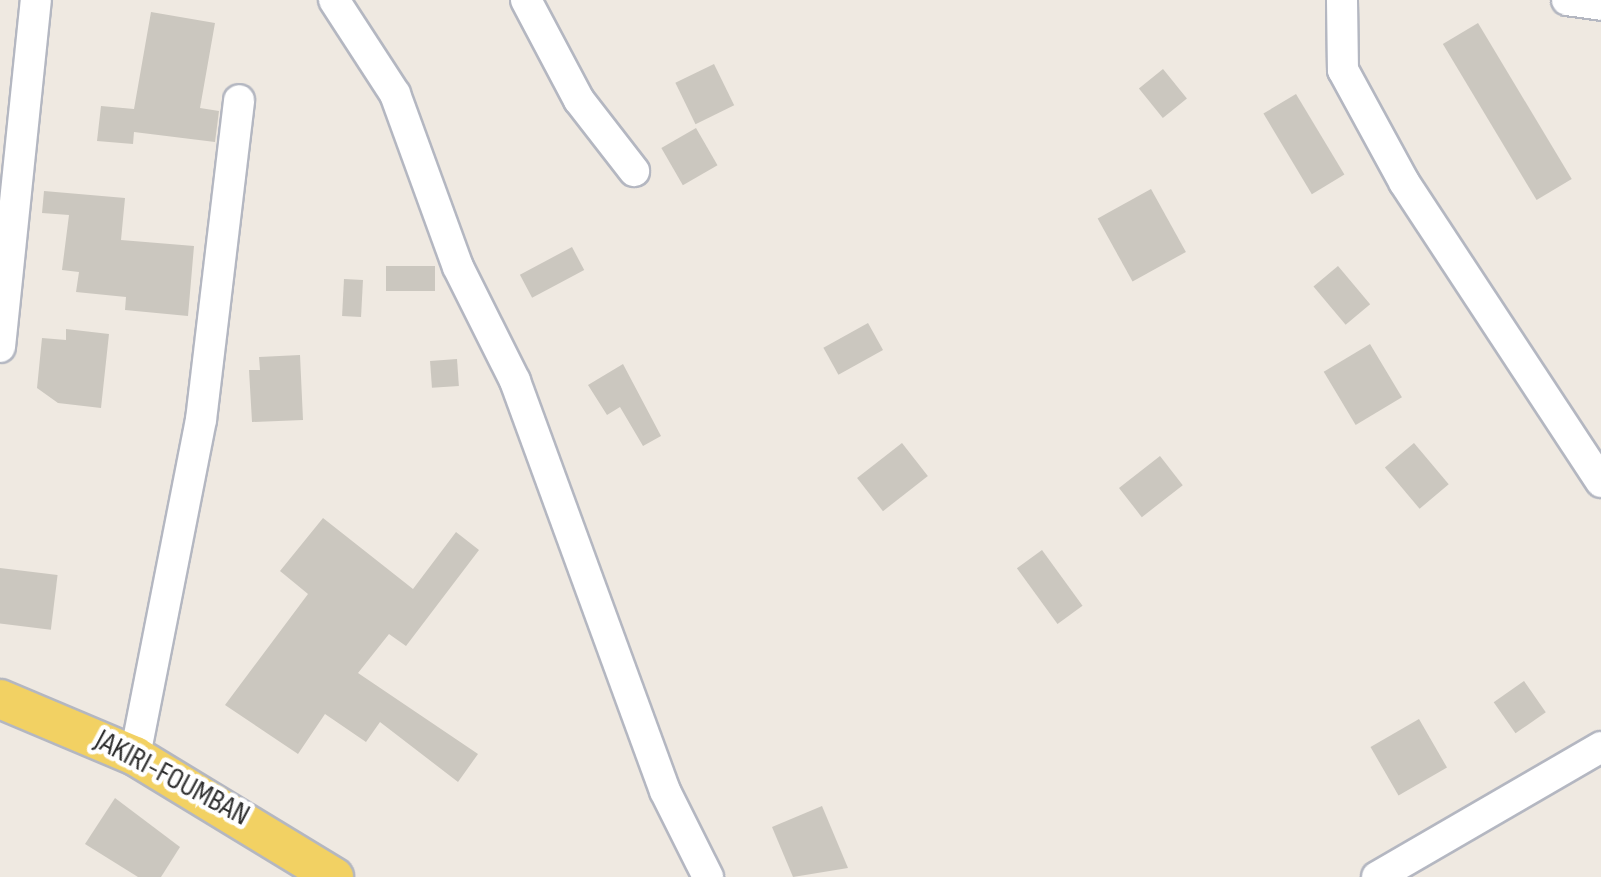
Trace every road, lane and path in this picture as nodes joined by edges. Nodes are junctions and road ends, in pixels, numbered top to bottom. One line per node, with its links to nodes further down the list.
1 (36, 0): 9 (street)
2 (334, 0): 15 (street)
3 (526, 0): 8 (street)
4 (1342, 0): 10 (street)
5 (1567, 0): 6 (street)
6 (1601, 5)
7 (239, 100): 13 (street)
8 (634, 171)
9 (0, 347)
10 (1601, 482)
11 (0, 699): 13 (main road, JAKIRI-FOUMBAN)
12 (1601, 746): 16 (street)
13 (135, 756): 14 (main road, JAKIRI-FOUMBAN)
14 (334, 877)
15 (708, 877)
16 (1377, 877)

